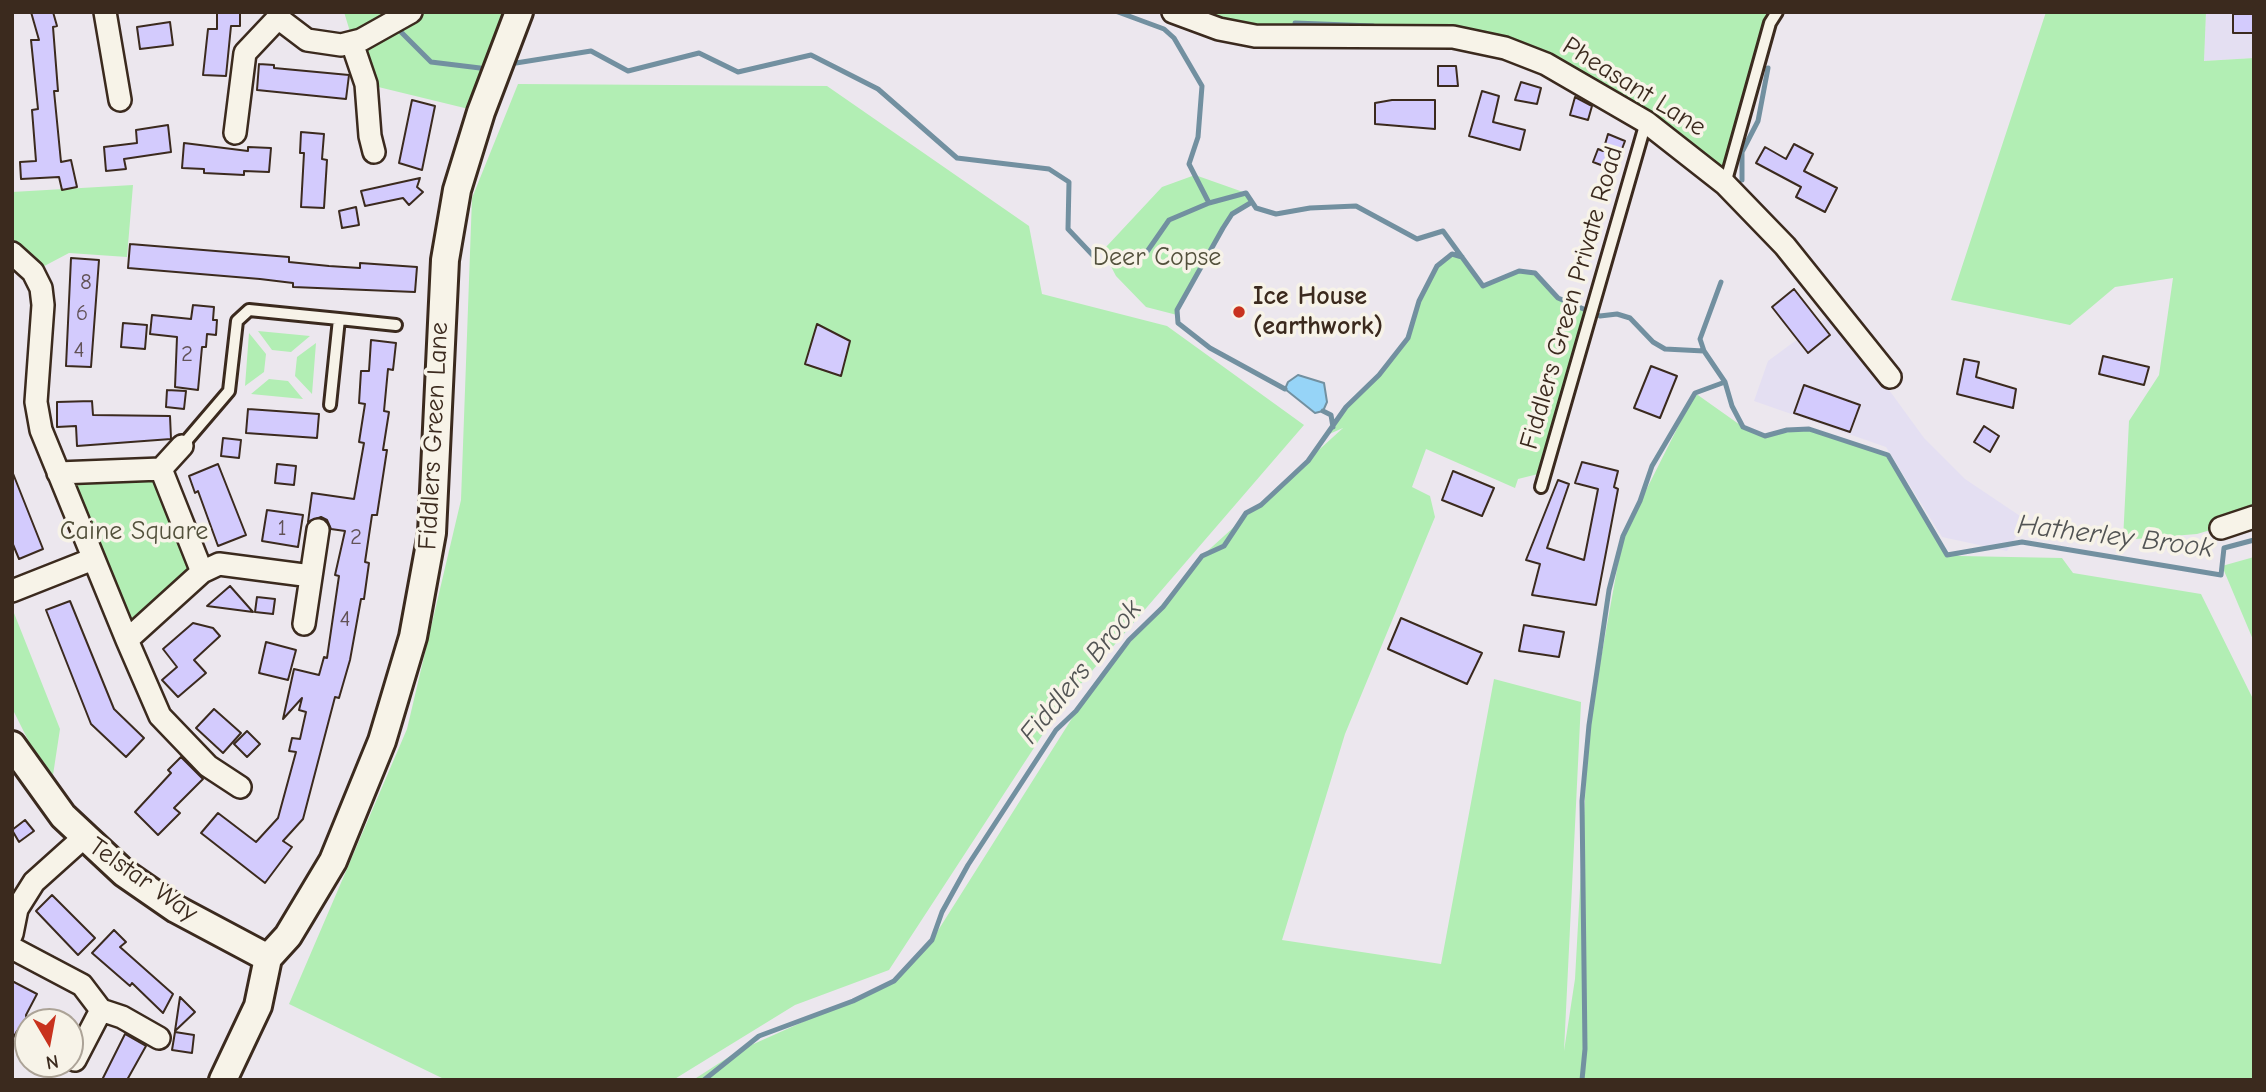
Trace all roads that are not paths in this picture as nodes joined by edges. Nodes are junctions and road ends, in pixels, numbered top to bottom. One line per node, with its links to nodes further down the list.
1 (105, 12): 8 (street)
2 (411, 12): 7 (street)
3 (1173, 12): 9 (street, Pheasant Lane)
4 (1777, 12): 12 (lane)
5 (515, 13): 36 (street, Fiddlers Green Lane)
6 (276, 15): 7 (street); 10 (street)
7 (352, 43): 11 (street)
8 (120, 100)
9 (1646, 122): 12 (street, Pheasant Lane); 21 (lane, Fiddlers Green Private Road)
10 (234, 133)
11 (366, 140)
12 (1725, 184): 16 (street, Pheasant Lane)
13 (12, 253): 20 (street)
14 (339, 319): 15 (lane); 17 (lane); 18 (lane)
15 (397, 325)
16 (1890, 377)
17 (330, 405)
18 (182, 446): 19 (street)
19 (161, 469): 20 (street); 26 (street)
20 (58, 473): 25 (street)
21 (1541, 487)
22 (2254, 517): 23 (street)
23 (2221, 528)
24 (318, 530): 27 (street)
25 (93, 559): 28 (street); 30 (street)
26 (202, 572): 27 (street); 30 (street)
27 (311, 576): 29 (street)
28 (12, 591)
29 (304, 624)
30 (127, 640): 32 (street)
31 (12, 745): 33 (street, Telstar Way)
32 (240, 787)
33 (83, 838): 34 (street); 36 (street, Telstar Way)
34 (12, 934)
35 (12, 947): 37 (street)
36 (268, 958): 40 (street, Fiddlers Green Lane)
37 (101, 1010): 38 (street); 39 (street)
38 (159, 1038)
39 (84, 1043)
40 (223, 1080)

